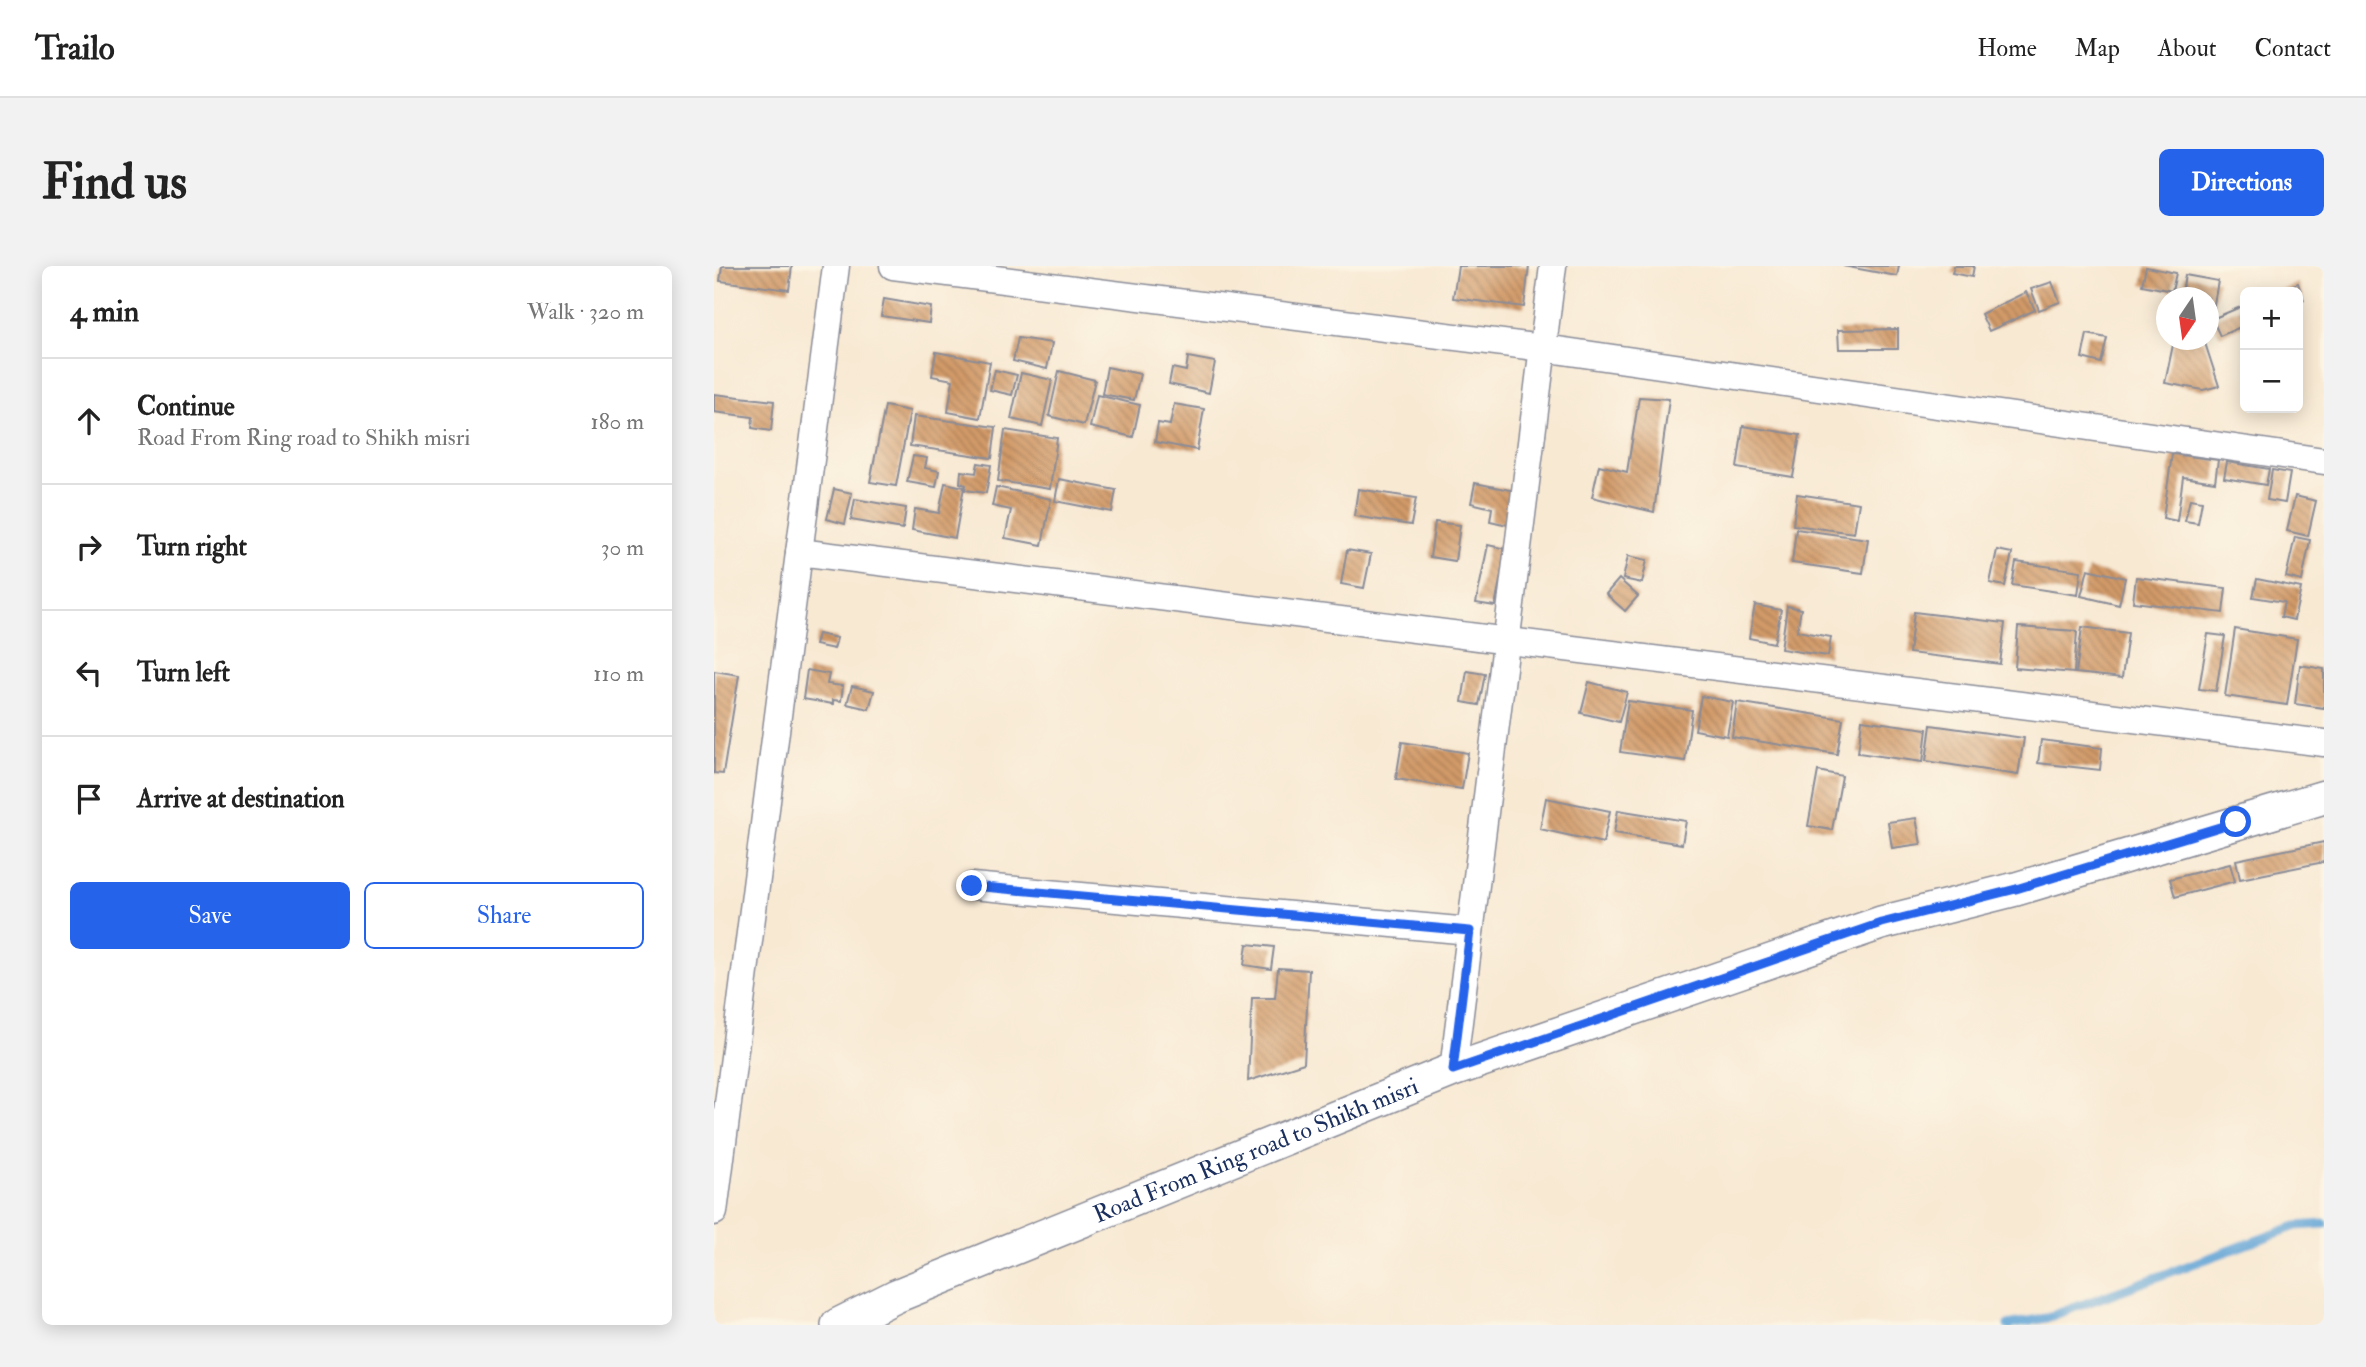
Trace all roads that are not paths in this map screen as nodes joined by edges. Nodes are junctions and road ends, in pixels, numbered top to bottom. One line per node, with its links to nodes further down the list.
1 (836, 266): 6 (street)
2 (893, 266): 4 (street)
3 (1553, 266): 4 (street)
4 (1543, 348): 5 (street); 7 (street)
5 (2324, 461)
6 (799, 552): 7 (street); 13 (street)
7 (1506, 640): 8 (street); 11 (street)
8 (2324, 743)
9 (2324, 797): 12 (street, Road From Ring road to Shikh misri)
10 (972, 886): 11 (street)
11 (1470, 931): 12 (street)
12 (1453, 1070): 14 (street, Road From Ring road to Shikh misri)
13 (714, 1212)
14 (838, 1325)

